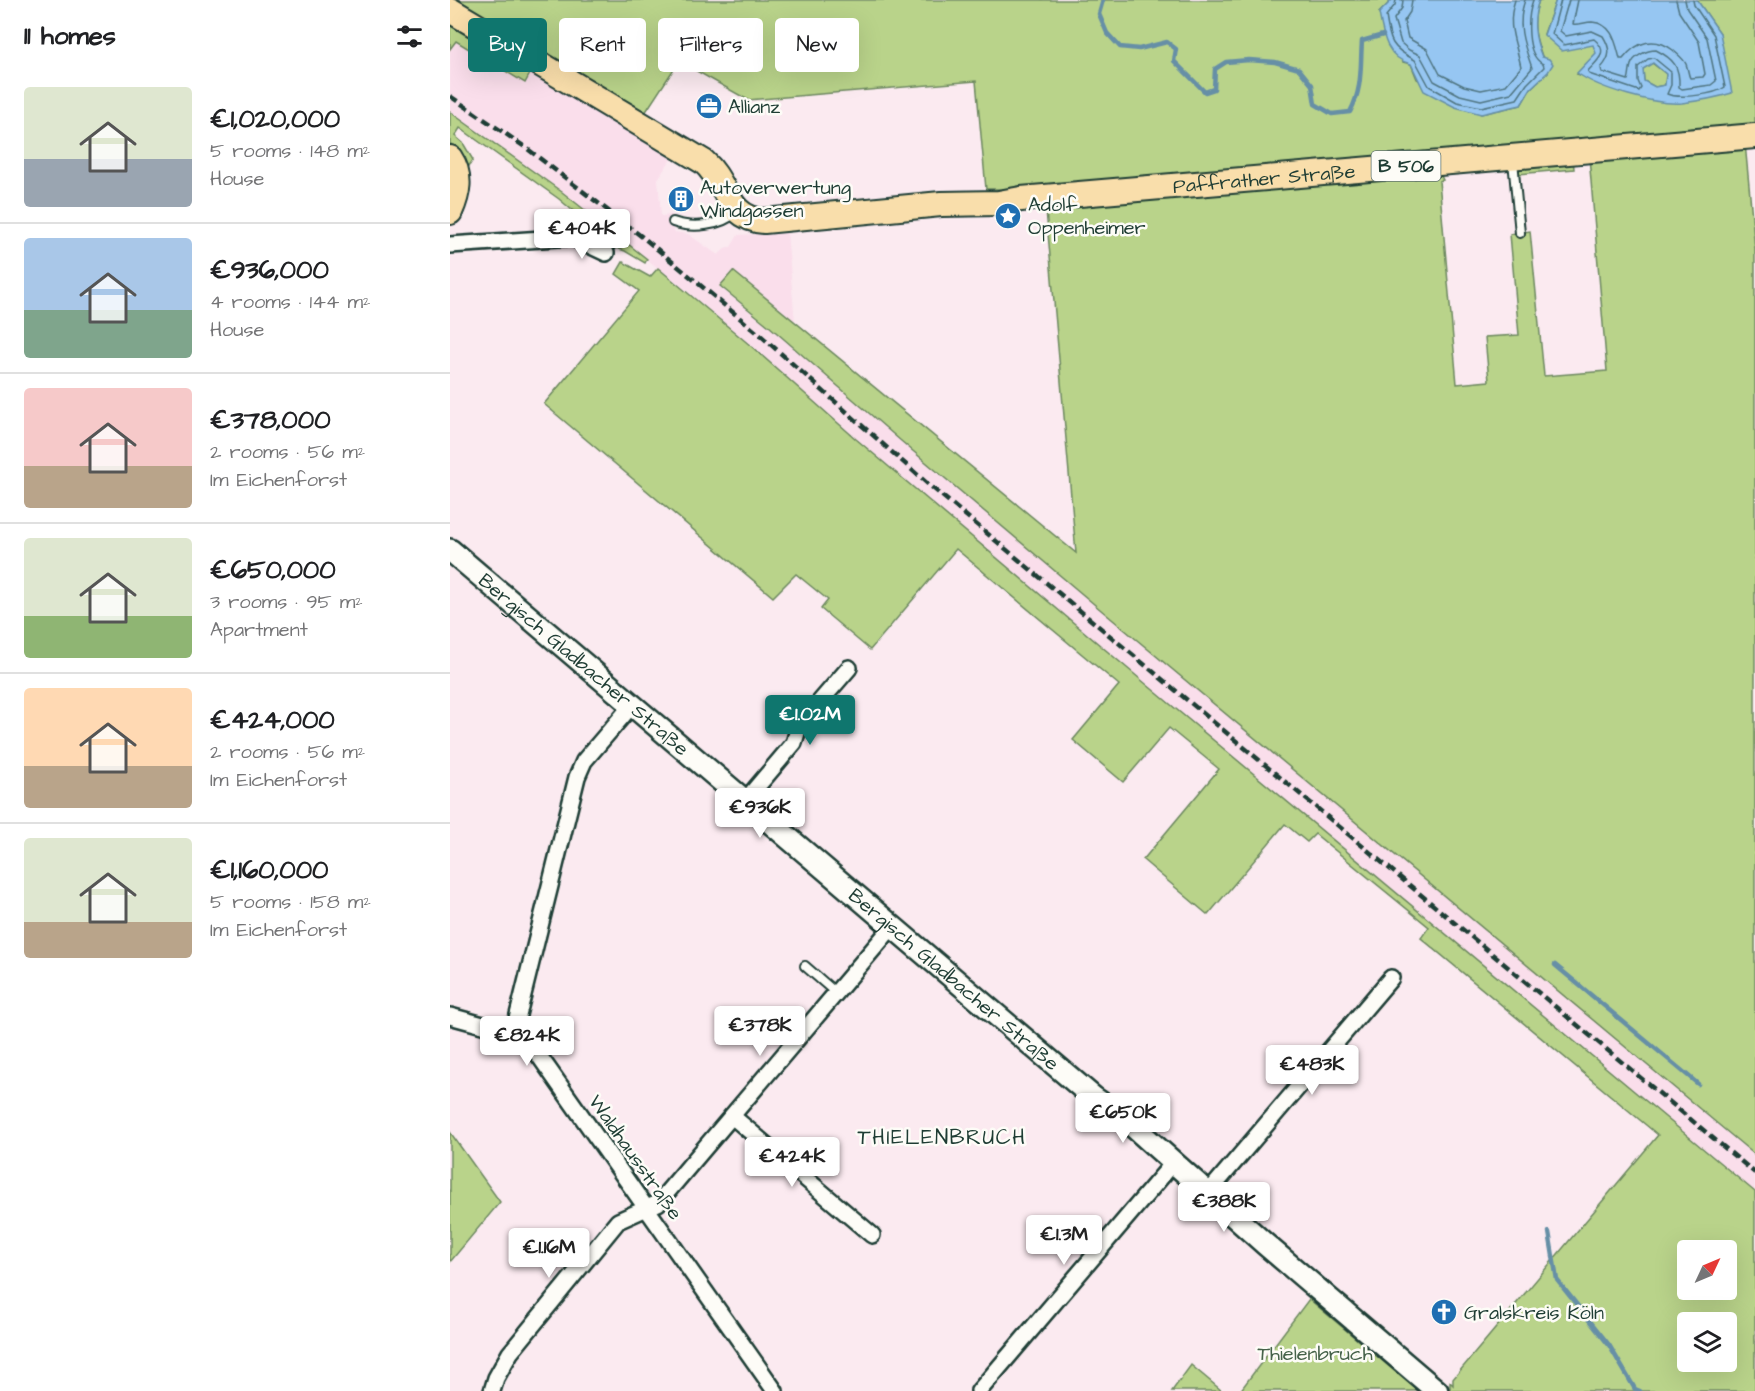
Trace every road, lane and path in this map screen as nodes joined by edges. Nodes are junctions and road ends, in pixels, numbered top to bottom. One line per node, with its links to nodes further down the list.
1 (450, 10): 5 (main road)
2 (1755, 136): 3 (main road, Paffrather Straße / B 506)
3 (1512, 157): 5 (main road, Paffrather Straße / B 506); 8 (lane)
4 (450, 158): 6 (main road)
5 (737, 210): 7 (lane)
6 (450, 212)
7 (673, 222)
8 (1520, 233)
9 (450, 245): 10 (street)
10 (606, 253)
11 (450, 550): 13 (main road, Bergisch Gladbacher Straße)
12 (849, 668): 14 (street)
13 (632, 705): 14 (main road, Bergisch Gladbacher Straße); 20 (street)
14 (745, 801): 15 (main road, Bergisch Gladbacher Straße)
15 (892, 927): 18 (street); 22 (main road, Bergisch Gladbacher Straße)
16 (805, 966): 18 (lane)
17 (1390, 978): 23 (street)
18 (836, 993): 21 (street)
19 (450, 1016): 20 (street)
20 (516, 1023): 24 (street, Waldhausstraße)
21 (732, 1116): 24 (street); 25 (street)
22 (1174, 1162): 23 (main road, Bergisch Gladbacher Straße); 28 (street)
23 (1208, 1193): 29 (main road, Bergisch Gladbacher Straße)
24 (647, 1209): 26 (street); 27 (street, Waldhausstraße)
25 (872, 1235)
26 (492, 1391)
27 (775, 1391)
28 (979, 1391)
29 (1437, 1391)

